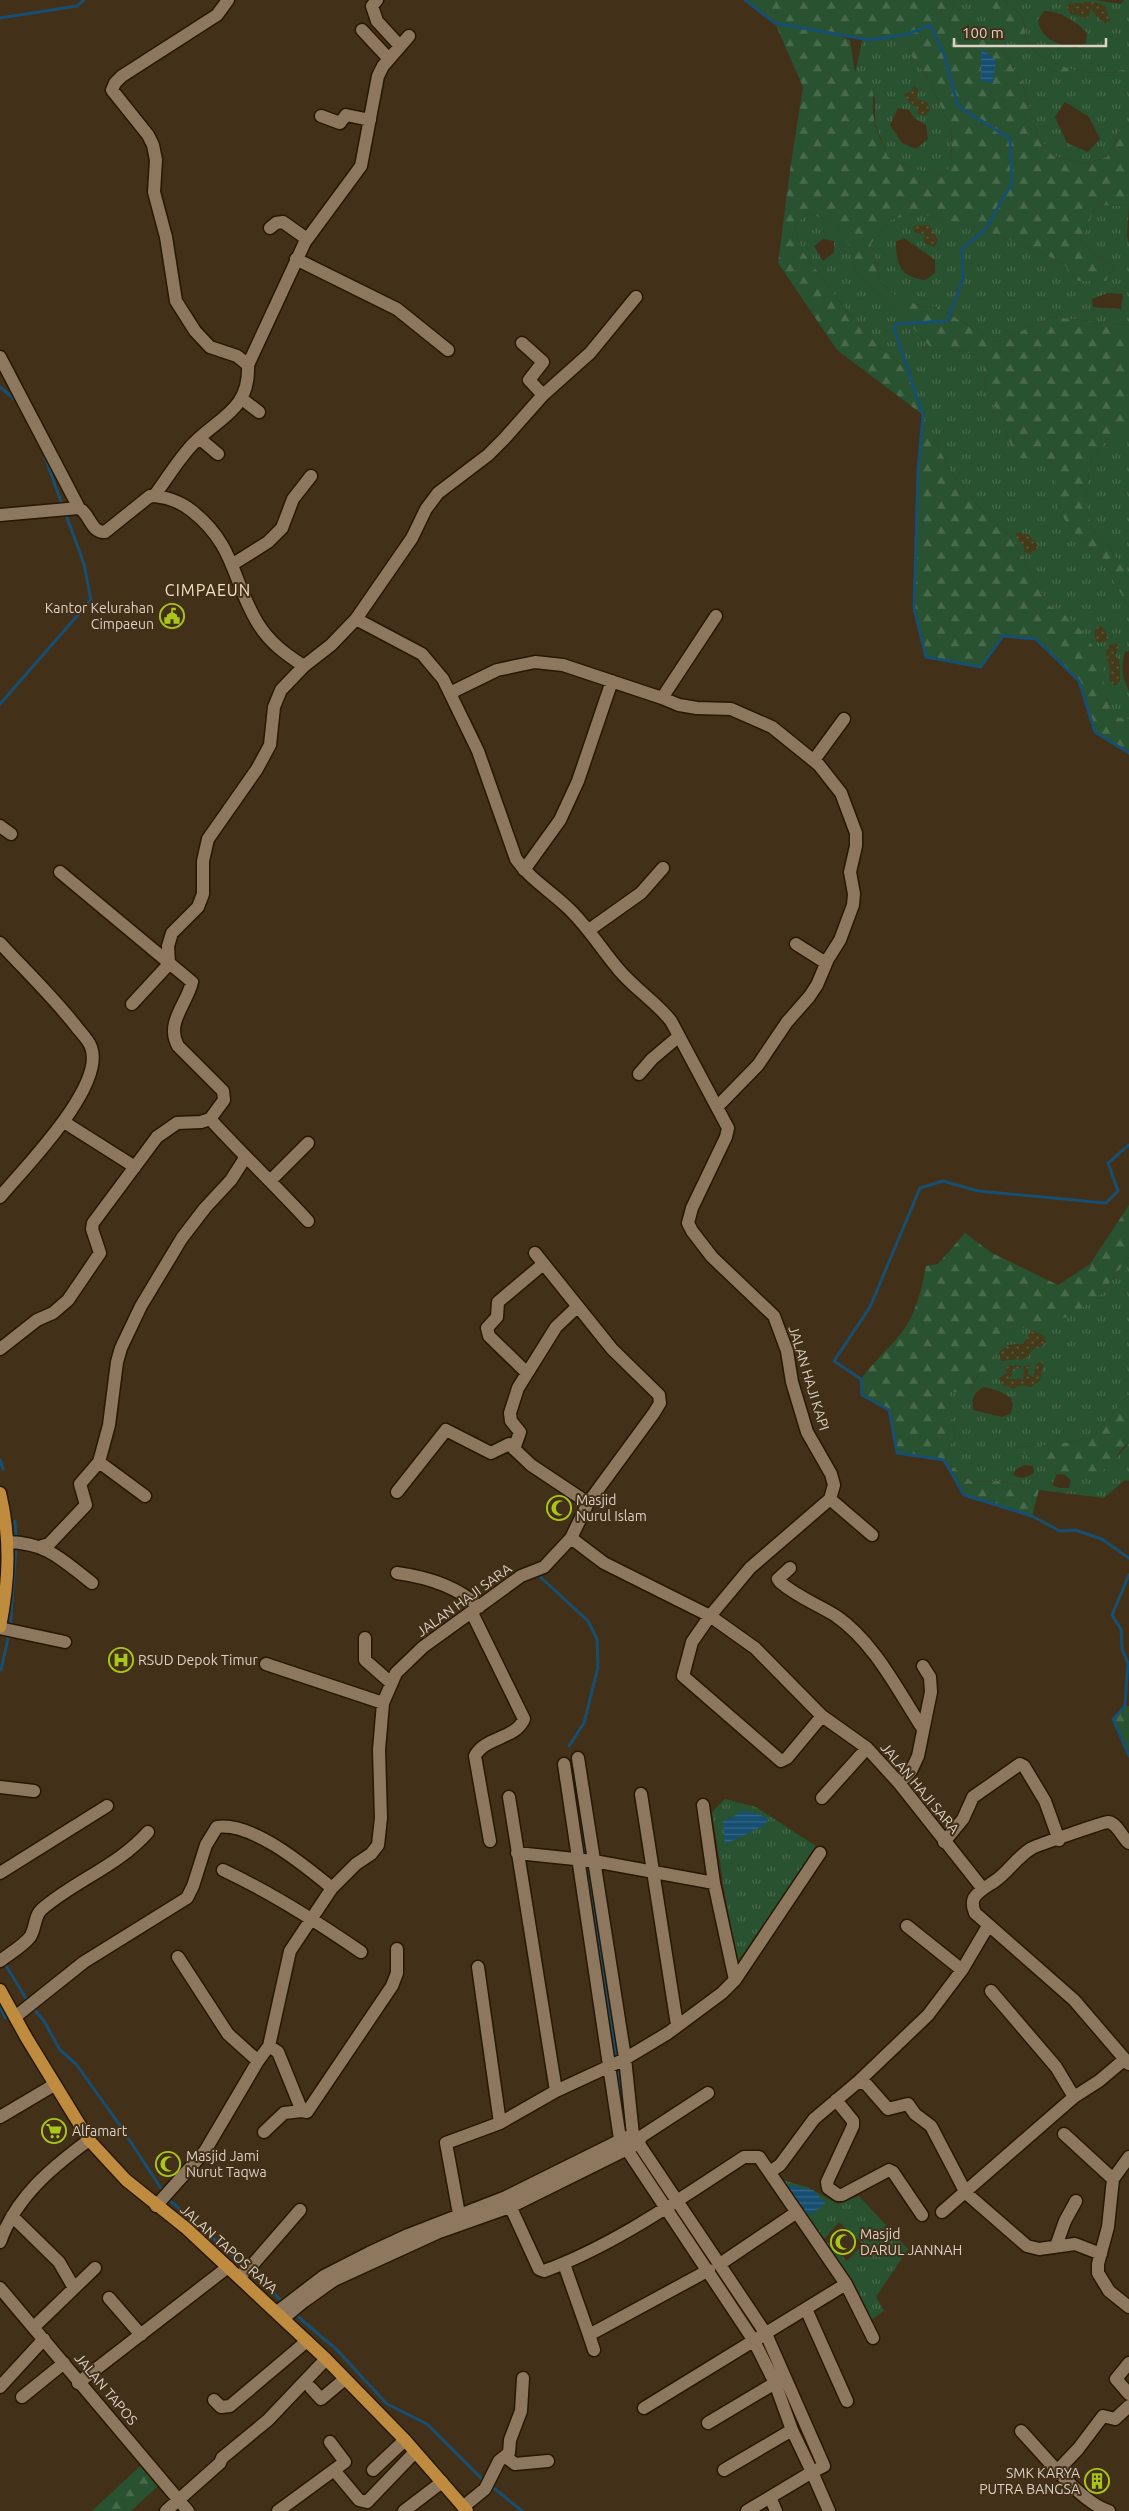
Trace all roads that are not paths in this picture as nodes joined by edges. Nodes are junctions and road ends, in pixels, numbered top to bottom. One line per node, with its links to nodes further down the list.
1 (228, 0): 14 (street)
2 (377, 0): 4 (street)
3 (362, 30): 4 (street)
4 (389, 59): 6 (street)
5 (321, 116): 6 (street)
6 (370, 120): 8 (street)
7 (270, 228): 8 (street)
8 (307, 239): 9 (street)
9 (296, 259): 12 (street); 14 (street)
10 (636, 297): 15 (street)
11 (522, 343): 15 (street)
12 (448, 350)
13 (0, 357): 22 (street)
14 (248, 364): 16 (street)
15 (543, 396): 26 (street)
16 (242, 398): 17 (street); 18 (street)
17 (259, 412)
18 (199, 438): 19 (street); 21 (street)
19 (218, 454)
20 (310, 476): 24 (street)
21 (154, 496): 22 (street); 24 (street)
22 (76, 508): 23 (street)
23 (0, 515)
24 (232, 564): 27 (street)
25 (716, 616): 30 (street)
26 (356, 619): 27 (street); 29 (street)
27 (304, 666): 42 (street)
28 (612, 681): 29 (street); 30 (street); 36 (street)
29 (450, 694): 36 (street)
30 (662, 698): 32 (street)
31 (844, 719): 32 (street)
32 (814, 760): 41 (street)
33 (0, 826): 34 (street)
34 (11, 834)
35 (663, 868): 38 (street)
36 (524, 870): 38 (street)
37 (60, 872): 42 (street)
38 (589, 930): 44 (street)
39 (0, 943): 48 (street)
40 (796, 944): 41 (street)
41 (826, 963): 46 (street)
42 (169, 964): 43 (street); 47 (street)
43 (132, 1004)
44 (678, 1037): 45 (street); 46 (street)
45 (639, 1074)
46 (718, 1106): 65 (street, JALAN HAJI KAPI)
47 (210, 1119): 50 (street); 51 (street)
48 (64, 1122): 51 (street); 53 (street)
49 (308, 1143): 52 (street)
50 (245, 1158): 52 (street); 61 (street)
51 (135, 1167): 58 (street)
52 (271, 1180): 54 (street)
53 (0, 1197)
54 (308, 1221)
55 (535, 1253): 56 (street)
56 (542, 1264): 57 (street); 59 (street)
57 (577, 1307): 59 (street); 66 (street)
58 (0, 1349)
59 (526, 1372): 60 (street)
60 (514, 1449): 62 (street); 66 (street)
61 (99, 1462): 64 (street); 70 (street)
62 (397, 1492)
63 (0, 1493): 69 (main road)
64 (146, 1496)
65 (830, 1499): 67 (street); 76 (street)
66 (588, 1503): 68 (street)
67 (872, 1535)
68 (571, 1538): 74 (street, JALAN HAJI SARA); 76 (street, JALAN HAJI SARA)
69 (10, 1542): 70 (street); 75 (main road)
70 (42, 1546): 73 (street)
71 (790, 1568): 85 (street)
72 (397, 1573): 74 (street)
73 (92, 1583)
74 (476, 1610): 82 (street, JALAN HAJI SARA); 99 (street)
75 (2, 1611): 77 (main road)
76 (710, 1616): 84 (street, JALAN HAJI SARA); 84 (street)
77 (6, 1629): 79 (street)
78 (365, 1638): 82 (street)
79 (65, 1642)
80 (266, 1664): 83 (street)
81 (923, 1666): 85 (street)
82 (391, 1683): 83 (street, JALAN HAJI SARA)
83 (383, 1703): 109 (street, JALAN HAJI SARA)
84 (822, 1716): 86 (street, JALAN HAJI SARA)
85 (923, 1729): 89 (street)
86 (867, 1748): 89 (street, JALAN HAJI SARA); 94 (street)
87 (578, 1758): 104 (street)
88 (564, 1764): 104 (street)
89 (899, 1783): 100 (street, JALAN HAJI SARA)
90 (0, 1787): 91 (street)
91 (34, 1791)
92 (641, 1794): 107 (street)
93 (509, 1797): 102 (street)
94 (822, 1798)
95 (703, 1805): 108 (street)
96 (107, 1806): 106 (street)
97 (148, 1832): 117 (street)
98 (1059, 1840): 100 (street); 101 (street); 110 (street)
99 (490, 1842)
100 (944, 1842): 110 (street, JALAN HAJI SARA)
101 (1129, 1843)
102 (516, 1853): 104 (street); 132 (street)
103 (820, 1853): 120 (street)
104 (587, 1860): 107 (street); 126 (street); 129 (street)
105 (222, 1870): 111 (street)
106 (0, 1873)
107 (654, 1873): 108 (street); 124 (street)
108 (714, 1883): 120 (street)
109 (332, 1888): 111 (street, JALAN HAJI SARA); 123 (street)
110 (983, 1888): 113 (street)
111 (311, 1917): 115 (street); 125 (street, JALAN HAJI SARA)
112 (907, 1926): 119 (street)
113 (988, 1926): 119 (street); 128 (street)
114 (397, 1949): 136 (street)
115 (361, 1952)
116 (178, 1956): 127 (street)
117 (2, 1960)
118 (478, 1966): 138 (street)
119 (962, 1970): 130 (street)
120 (735, 1980): 124 (street)
121 (0, 1990): 123 (main road, JALAN TAPOS RAYA)
122 (991, 1991): 134 (street)
123 (15, 2018): 131 (main road, JALAN TAPOS RAYA)
124 (677, 2026): 126 (street)
125 (269, 2046): 127 (street, JALAN HAJI SARA); 136 (street)
126 (624, 2059): 129 (street); 142 (street)
127 (258, 2061): 147 (street, JALAN HAJI SARA)
128 (1127, 2061): 134 (street)
129 (610, 2066): 132 (street); 142 (street)
130 (859, 2081): 135 (street); 146 (street)
131 (54, 2085): 137 (street); 141 (main road, JALAN TAPOS RAYA)
132 (556, 2092): 138 (street)
133 (708, 2093): 142 (street)
134 (1074, 2097): 146 (street)
135 (836, 2100): 144 (street); 155 (street)
136 (302, 2111): 139 (street)
137 (0, 2117)
138 (500, 2123): 154 (street)
139 (264, 2132)
140 (1064, 2134): 145 (street)
141 (89, 2140): 147 (main road, JALAN TAPOS RAYA); 156 (street)
142 (630, 2141): 149 (street); 150 (street)
143 (1129, 2157): 145 (street)
144 (770, 2172): 150 (street); 152 (street)
145 (1113, 2179): 159 (street)
146 (966, 2193): 153 (street); 158 (street)
147 (162, 2201): 161 (main road, JALAN TAPOS RAYA)
148 (1076, 2201): 158 (street)
149 (508, 2202): 154 (street); 160 (street); 165 (street)
150 (671, 2205): 160 (street); 162 (street)
151 (300, 2210): 164 (street)
152 (797, 2212): 162 (street); 166 (street)
153 (942, 2212)
154 (459, 2214): 165 (street)
155 (922, 2215)
156 (12, 2216): 157 (street); 168 (street)
157 (0, 2242)
158 (1056, 2246): 159 (street)
159 (1102, 2254): 170 (street)
160 (564, 2264): 175 (street)
161 (228, 2267): 164 (main road, JALAN TAPOS RAYA); 174 (street)
162 (714, 2267): 175 (street); 176 (street)
163 (95, 2268): 168 (street)
164 (247, 2270): 171 (main road, JALAN TAPOS RAYA)
165 (320, 2284): 171 (street)
166 (846, 2284): 172 (street); 177 (street)
167 (0, 2288): 173 (street, JALAN TAPOS)
168 (74, 2288): 173 (street)
169 (109, 2298): 174 (street)
170 (1128, 2304)
171 (290, 2307): 179 (main road, JALAN TAPOS RAYA)
172 (806, 2309): 176 (street); 193 (street)
173 (34, 2327): 178 (street, JALAN TAPOS)
174 (141, 2334): 186 (street)
175 (589, 2335): 180 (street)
176 (760, 2337): 187 (street); 195 (street); 208 (street)
177 (873, 2338)
178 (44, 2339): 182 (street, JALAN TAPOS); 188 (street)
179 (307, 2341): 181 (main road, JALAN TAPOS RAYA); 192 (street)
180 (594, 2350)
181 (326, 2359): 185 (main road, JALAN TAPOS RAYA); 211 (street)
182 (64, 2363): 186 (street, JALAN TAPOS); 191 (street)
183 (1129, 2363): 190 (street)
184 (523, 2378): 202 (street)
185 (345, 2379): 189 (street); 199 (main road, JALAN TAPOS RAYA)
186 (78, 2384): 211 (street, JALAN TAPOS)
187 (775, 2384): 196 (street); 197 (street)
188 (0, 2388)
189 (311, 2388)
190 (1129, 2394)
191 (22, 2397)
192 (214, 2400)
193 (847, 2401)
194 (1129, 2406): 207 (street)
195 (644, 2408)
196 (708, 2423)
197 (792, 2430): 206 (street); 208 (street)
198 (1021, 2431): 207 (street)
199 (404, 2440): 201 (main road, JALAN TAPOS RAYA); 205 (street)
200 (330, 2442): 204 (street)
201 (415, 2452): 204 (street); 209 (main road, JALAN TAPOS RAYA)
202 (506, 2457): 203 (street); 212 (street)
203 (548, 2461)
204 (334, 2470): 215 (street)
205 (373, 2470)
206 (724, 2470)
207 (1058, 2470): 220 (street)
208 (816, 2471): 210 (street); 219 (street)
209 (442, 2482): 212 (main road, JALAN TAPOS RAYA); 216 (street)
210 (770, 2497): 217 (street); 218 (street)
211 (178, 2501): 213 (street); 214 (street, JALAN TAPOS)
212 (465, 2509)
213 (166, 2511)
214 (188, 2511)
215 (278, 2511)
216 (404, 2511)
217 (747, 2511)
218 (776, 2511)
219 (829, 2511)
220 (1109, 2511)

